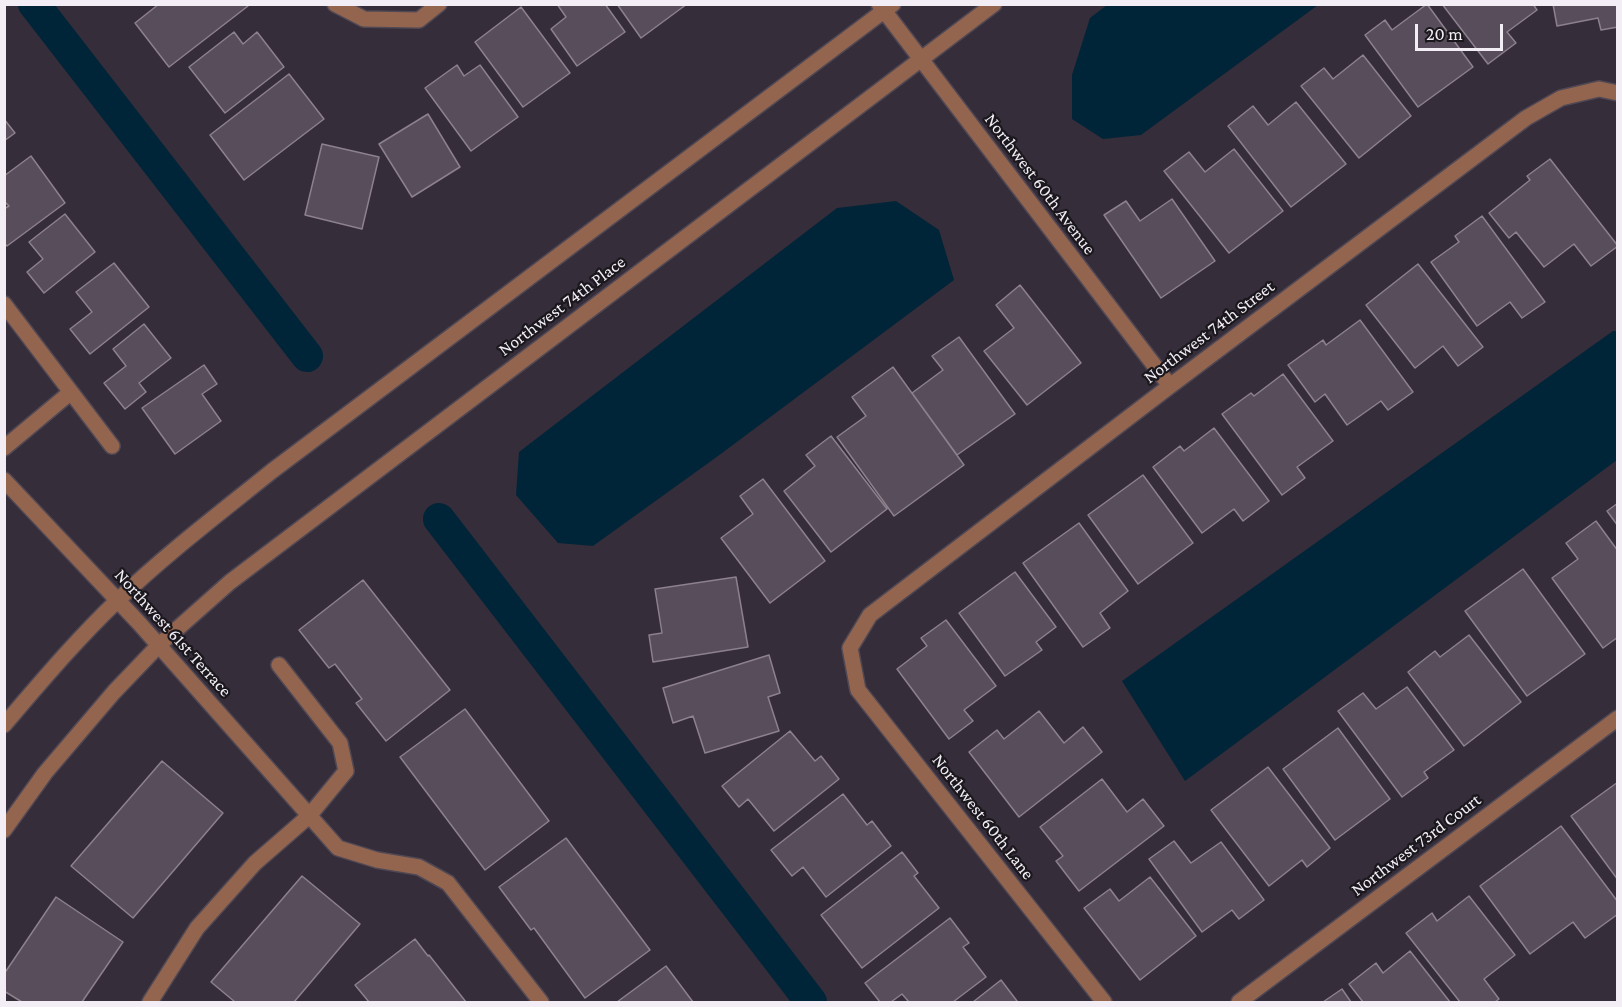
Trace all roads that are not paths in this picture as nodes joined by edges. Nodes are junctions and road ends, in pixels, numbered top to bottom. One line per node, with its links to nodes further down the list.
1 (335, 4): 2 (street)
2 (439, 4)
3 (994, 4): 5 (street, Northwest 74th Place)
4 (885, 7): 5 (street, Northwest 60th Avenue); 13 (street)
5 (921, 59): 8 (street, Northwest 60th Avenue); 14 (street, Northwest 74th Place)
6 (1617, 93): 8 (street, Northwest 74th Street)
7 (4, 304): 9 (street)
8 (1170, 386): 15 (street, Northwest 74th Street)
9 (71, 392): 10 (street); 11 (street)
10 (112, 446)
11 (4, 448)
12 (4, 480): 13 (street, Northwest 61st Terrace)
13 (118, 600): 14 (street, Northwest 61st Terrace); 18 (street)
14 (159, 645): 19 (street, Northwest 61st Terrace); 20 (street, Northwest 74th Place)
15 (850, 648): 23 (street, Northwest 60th Lane)
16 (279, 665): 19 (street)
17 (1617, 718): 24 (street, Northwest 73rd Court)
18 (4, 724)
19 (309, 816): 21 (street); 22 (street, Northwest 61st Terrace)
20 (4, 830)
21 (150, 1002)
22 (541, 1002)
23 (1104, 1002)
24 (1239, 1002)

